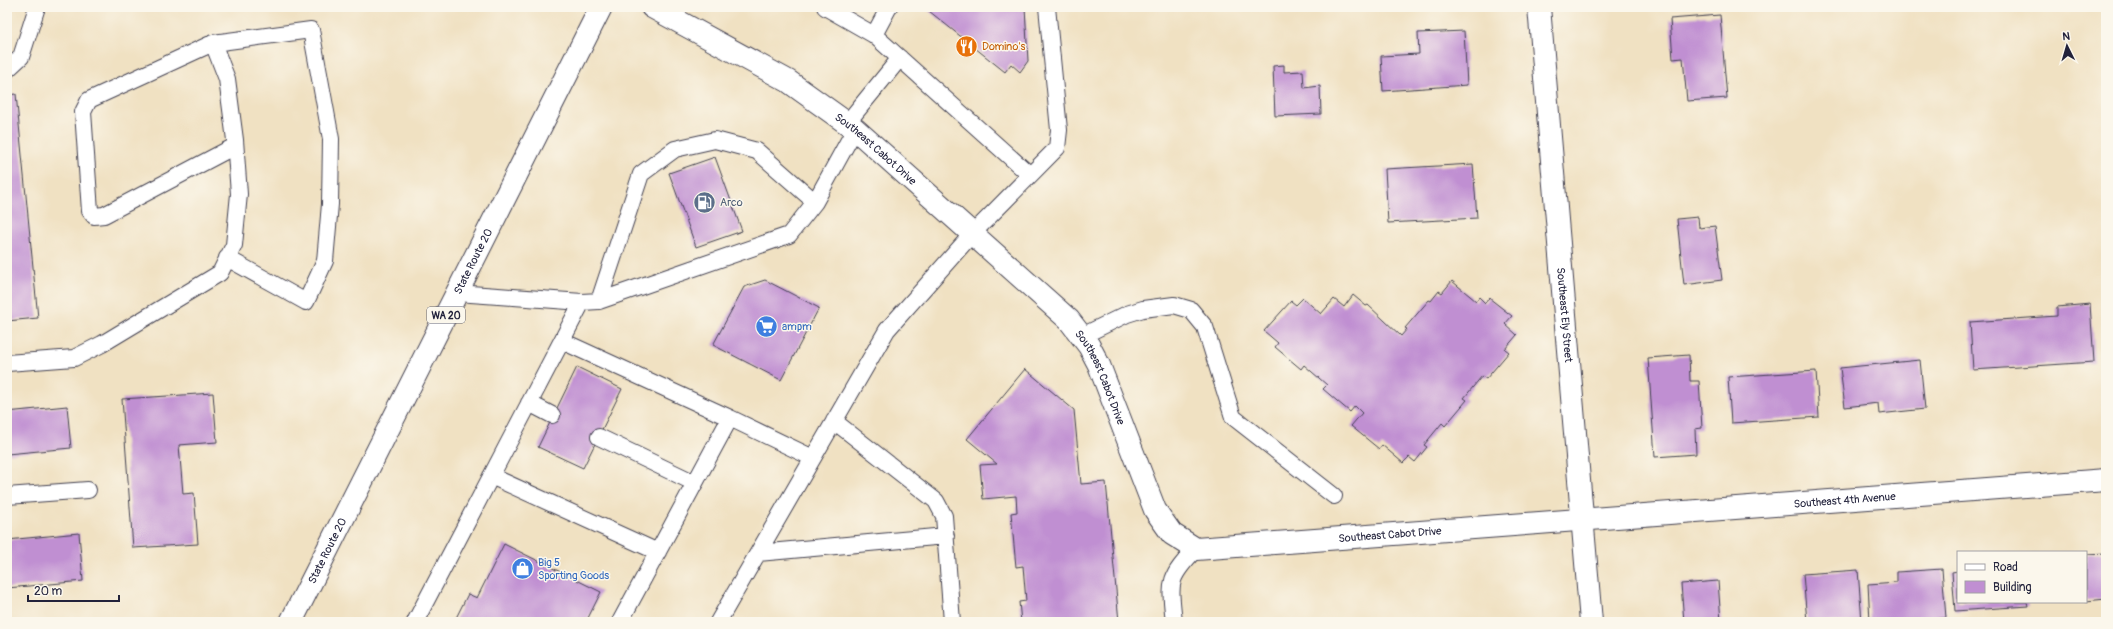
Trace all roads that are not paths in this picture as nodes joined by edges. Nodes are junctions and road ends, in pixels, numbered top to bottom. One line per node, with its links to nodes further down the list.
1 (37, 7): 11 (lane)
2 (600, 7): 18 (street, State Route 20 / WA 20)
3 (652, 7): 12 (street, Southeast Cabot Drive)
4 (825, 7): 8 (lane)
5 (889, 7): 8 (lane)
6 (1047, 7): 14 (lane)
7 (1539, 7): 36 (street, Southeast Ely Street)
8 (874, 35): 10 (lane)
9 (213, 43): 13 (lane); 13 (lane); 17 (lane)
10 (900, 58): 12 (lane); 14 (lane)
11 (7, 70)
12 (851, 126): 15 (lane); 16 (street, Southeast Cabot Drive)
13 (236, 146): 17 (lane)
14 (1030, 175): 16 (lane)
15 (815, 202): 19 (lane); 19 (lane)
16 (972, 234): 21 (street, Southeast Cabot Drive); 27 (lane)
17 (227, 258): 23 (lane)
18 (457, 293): 20 (lane); 41 (street, State Route 20 / WA 20)
19 (598, 300): 20 (lane)
20 (582, 302): 22 (lane)
21 (1082, 336): 35 (lane); 38 (street, Southeast Cabot Drive)
22 (562, 341): 24 (lane); 26 (lane)
23 (7, 363)
24 (529, 403): 25 (lane); 30 (lane)
25 (552, 414)
26 (730, 418): 29 (lane); 32 (lane)
27 (834, 421): 29 (lane); 37 (lane)
28 (599, 437): 32 (lane)
29 (813, 458): 40 (lane)
30 (491, 476): 39 (lane); 42 (lane)
31 (2106, 480): 36 (street, Southeast 4th Avenue)
32 (695, 483): 39 (lane)
33 (88, 490): 34 (lane)
34 (7, 496)
35 (1334, 496)
36 (1583, 518): 38 (street, Southeast Cabot Drive); 47 (street, Southeast Ely Street)
37 (946, 536): 40 (lane); 45 (lane)
38 (1196, 549): 46 (lane)
39 (658, 552): 43 (lane)
40 (758, 553): 44 (lane)
41 (291, 622)
42 (415, 622)
43 (620, 622)
44 (718, 622)
45 (952, 622)
46 (1174, 622)
47 (1591, 622)

